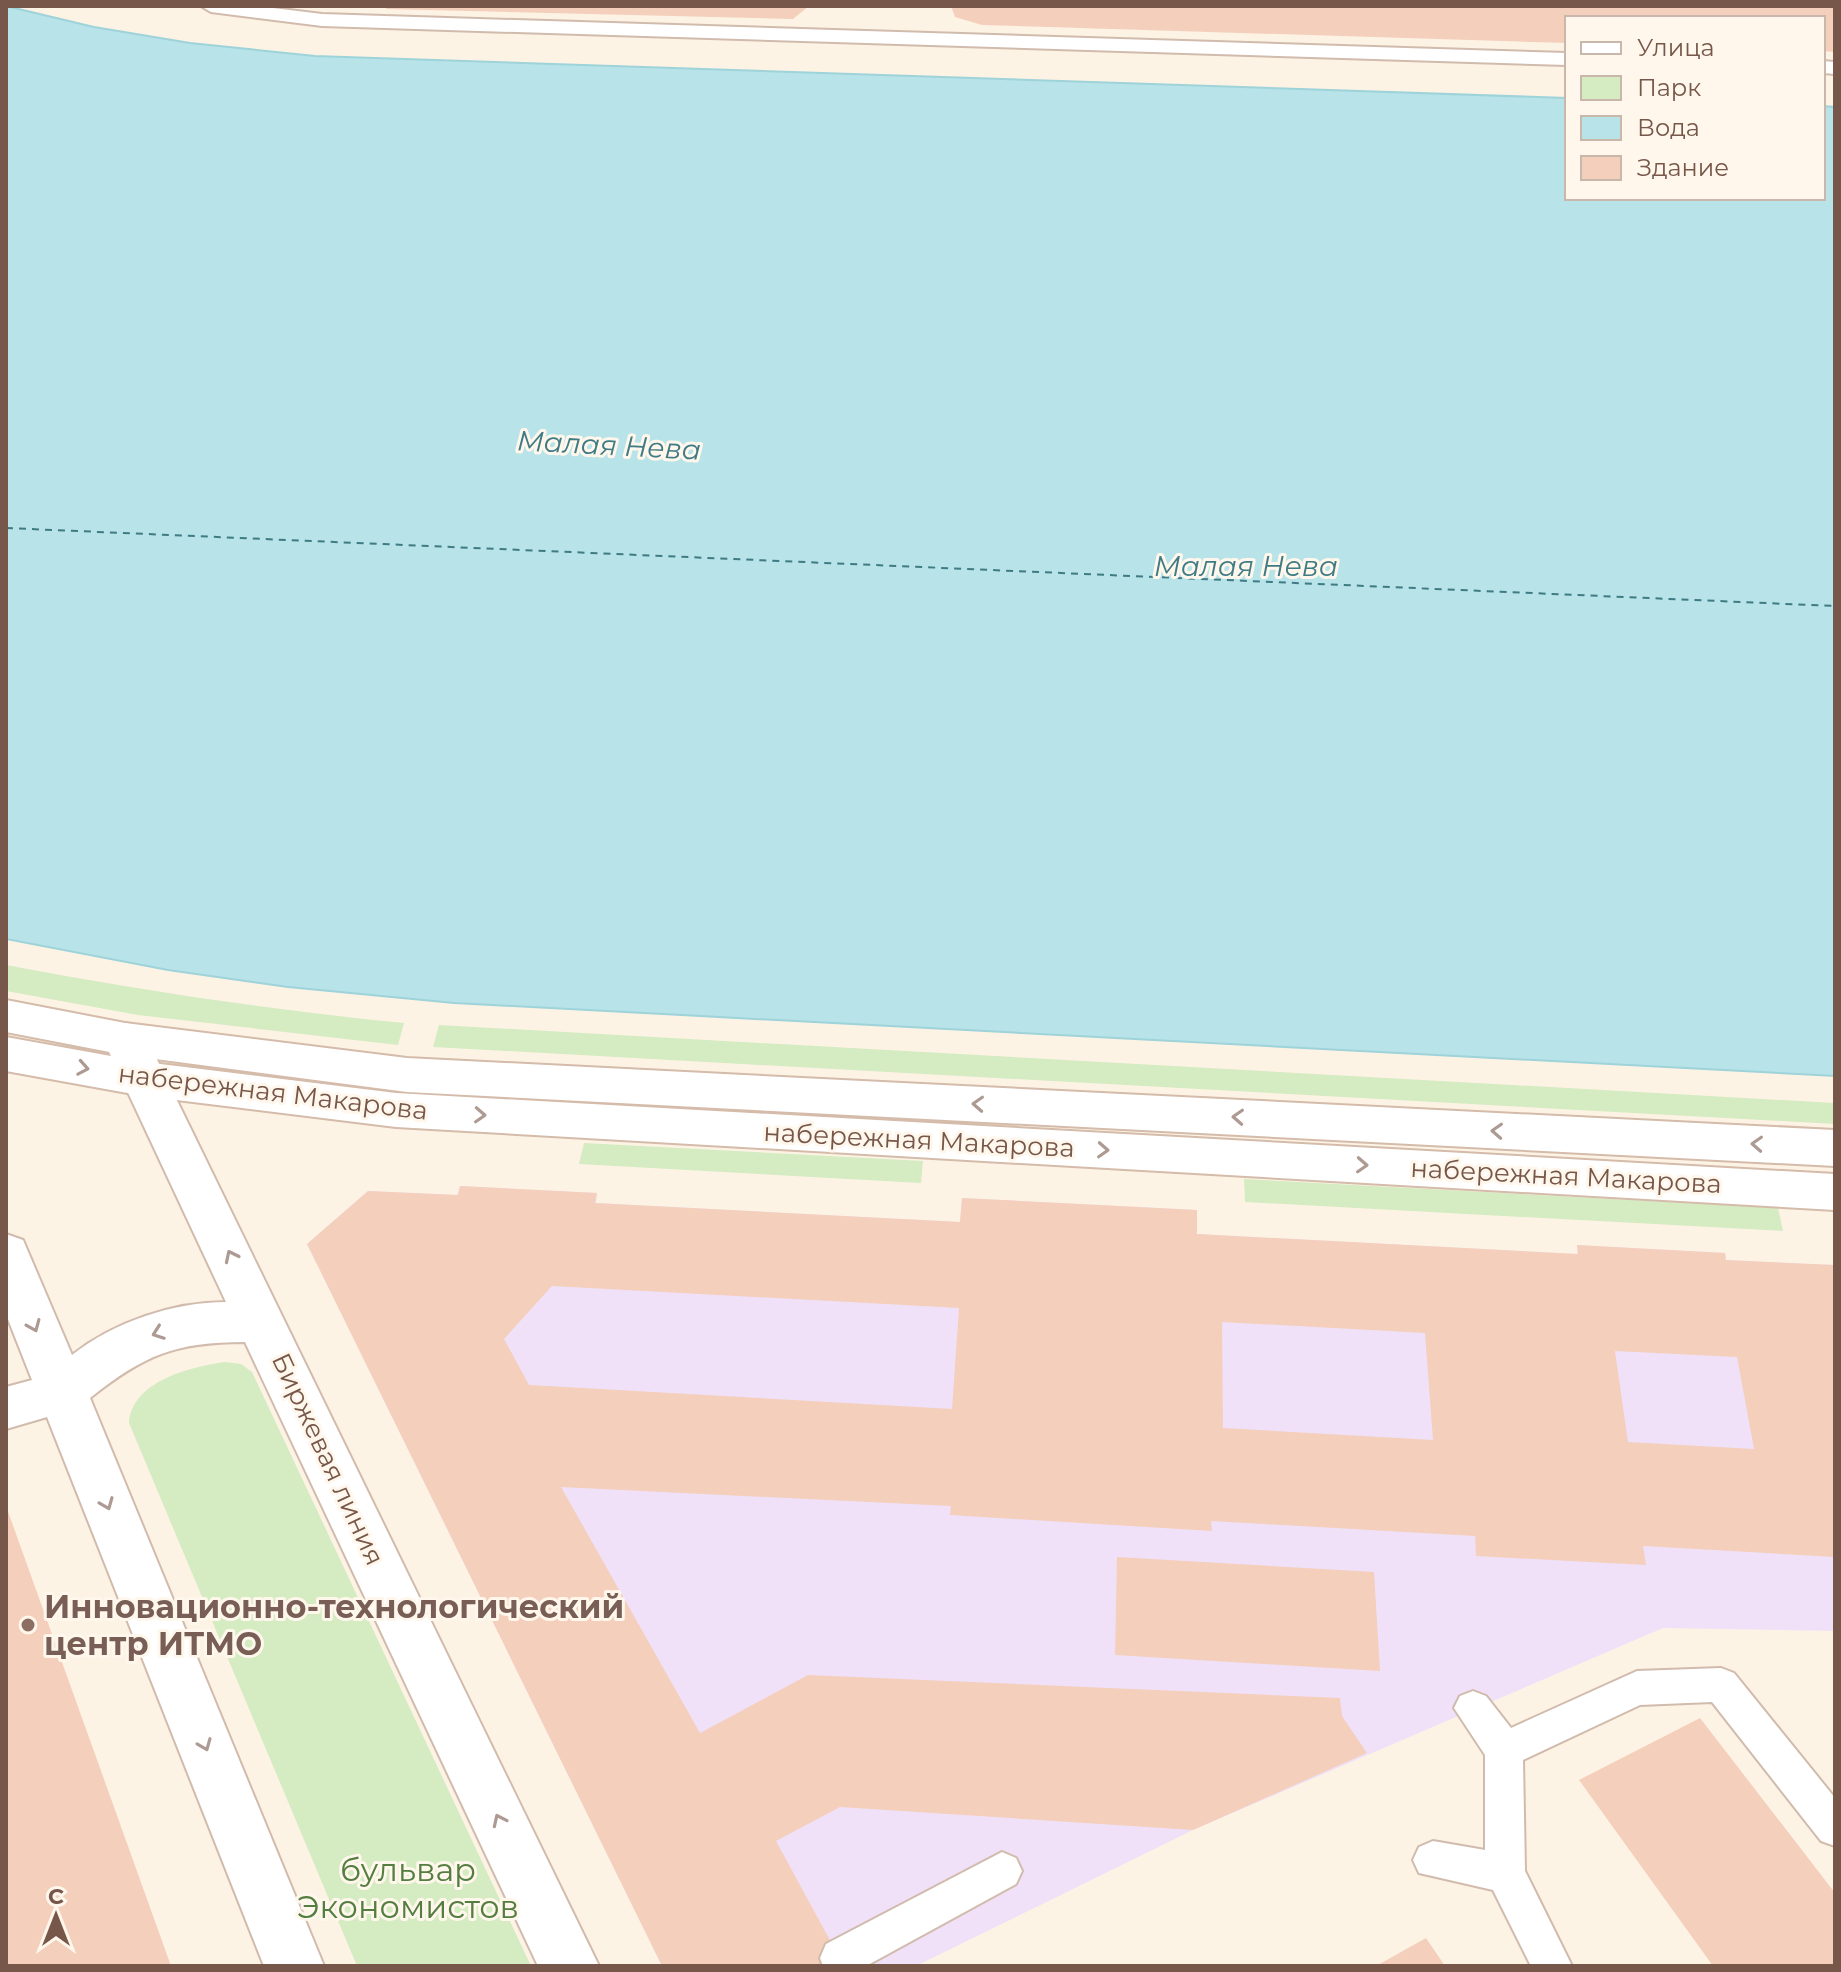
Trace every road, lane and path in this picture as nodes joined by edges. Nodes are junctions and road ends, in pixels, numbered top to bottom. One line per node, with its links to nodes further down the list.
1 (211, 6): 2 (lane)
2 (1565, 59)
3 (6, 1016): 5 (main road, набережная Макарова)
4 (6, 1054): 5 (main road, набережная Макарова, one-way to 5)
5 (134, 1059): 6 (main road, набережная Макарова, one-way to 5); 7 (main road, набережная Макарова, one-way to 7); 9 (main road, Биржевая линия, one-way to 5)
6 (1835, 1148)
7 (1835, 1192)
8 (6, 1253): 10 (main road, one-way to 10)
9 (262, 1322): 10 (main road, one-way to 10); 20 (main road, Биржевая линия, one-way to 9)
10 (62, 1392): 11 (main road); 19 (main road, one-way to 19)
11 (6, 1408)
12 (1473, 1708): 13 (lane)
13 (1504, 1750): 14 (lane); 17 (lane)
14 (1835, 1828)
15 (1433, 1860): 17 (lane)
16 (1002, 1871): 18 (lane)
17 (1505, 1873): 21 (lane)
18 (840, 1958)
19 (294, 1966)
20 (569, 1966)
21 (1552, 1966)

